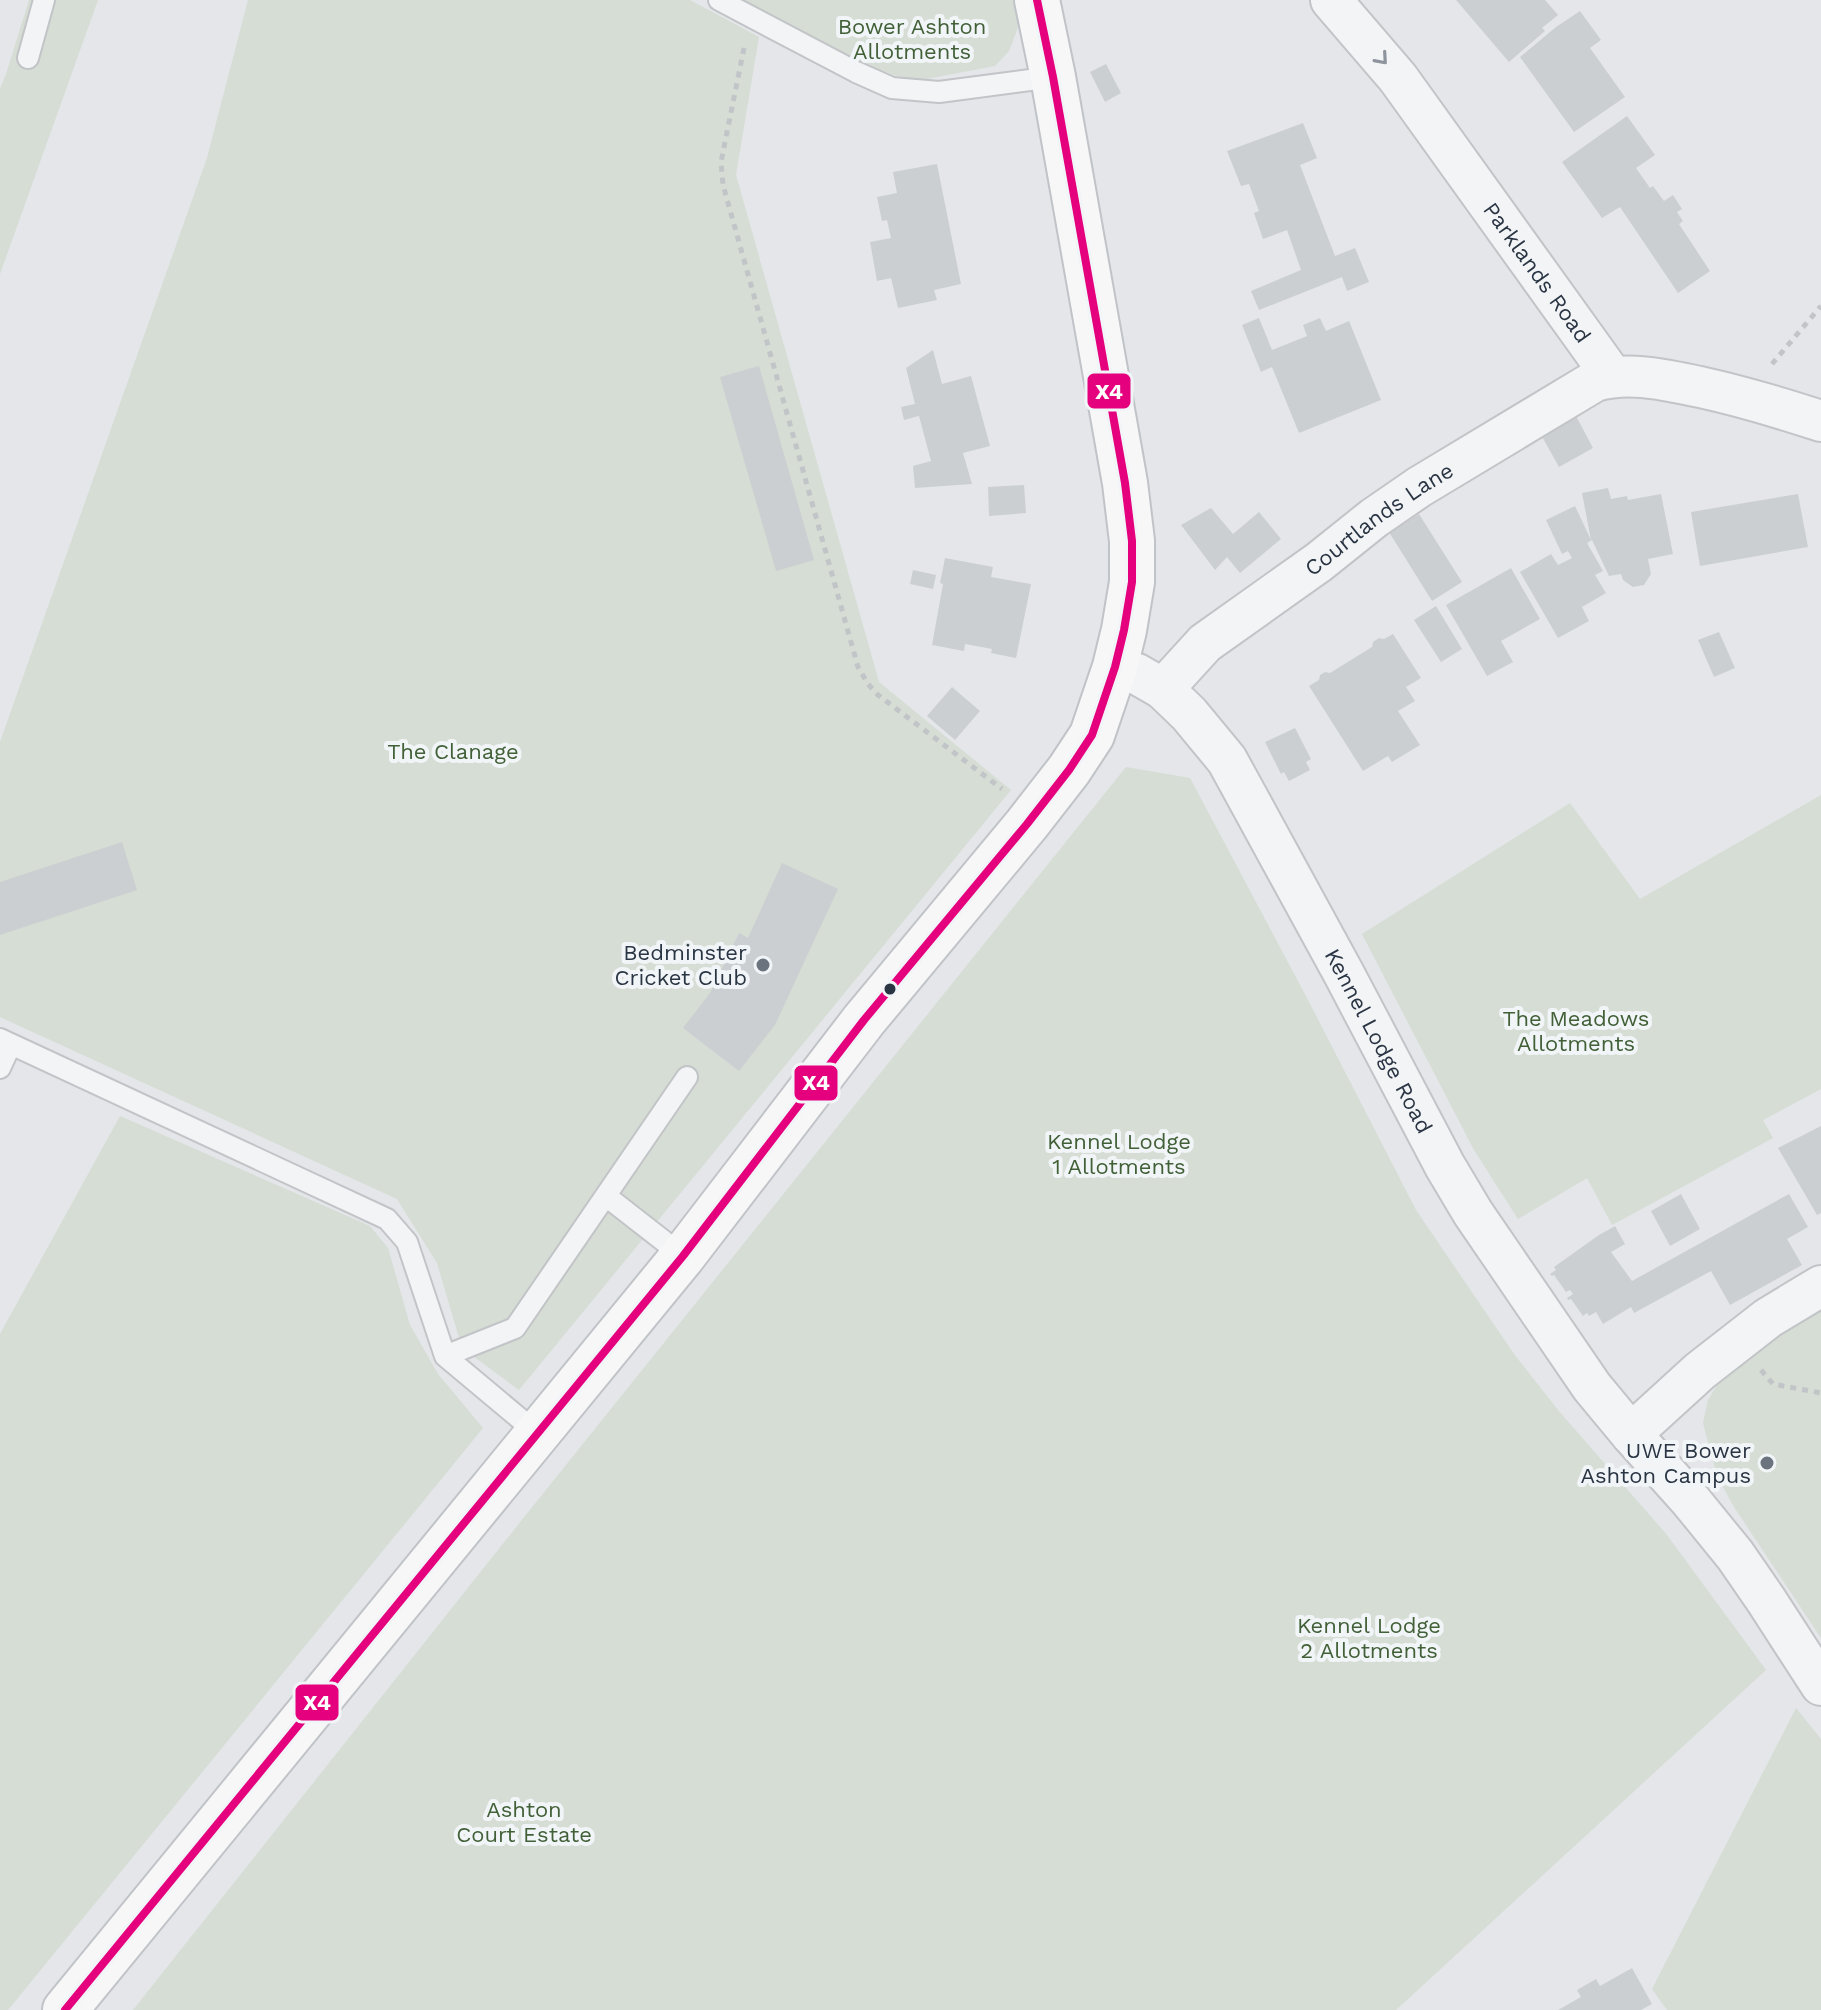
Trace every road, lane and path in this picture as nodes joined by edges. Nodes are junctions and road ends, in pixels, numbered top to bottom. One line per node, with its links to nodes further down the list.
1 (44, 0): 6 (lane)
2 (719, 0): 5 (lane)
3 (1037, 0): 7 (main road)
4 (1331, 0): 9 (street, Parklands Road, one-way to 9)
5 (752, 18): 7 (lane); 14 (path)
6 (28, 58)
7 (1053, 77): 12 (main road)
8 (1821, 306): 10 (path)
9 (1612, 376): 10 (street); 13 (street, Courtlands Lane)
10 (1743, 397): 11 (street)
11 (1821, 421)
12 (1115, 667): 13 (street, Kennel Lodge Road); 19 (main road)
13 (1163, 689): 25 (street, Kennel Lodge Road)
14 (1007, 794)
15 (5, 1042): 16 (lane); 21 (lane)
16 (0, 1068)
17 (687, 1077): 18 (lane)
18 (606, 1196): 19 (lane); 21 (lane)
19 (683, 1256): 24 (main road)
20 (1821, 1286): 25 (street)
21 (445, 1356): 24 (lane)
22 (1759, 1367): 23 (path)
23 (1821, 1393)
24 (537, 1433): 27 (main road)
25 (1631, 1434): 26 (street, Kennel Lodge Road)
26 (1821, 1685)
27 (65, 2010)

